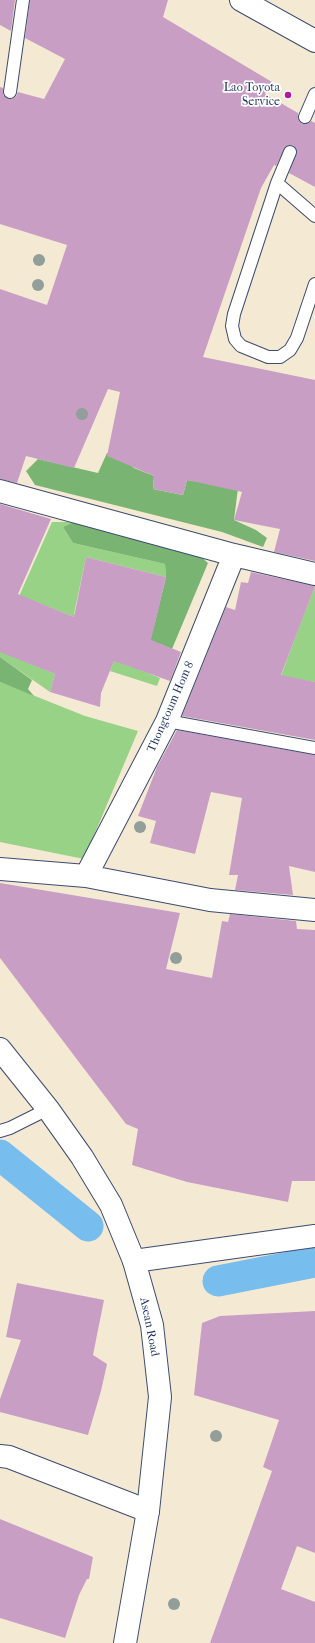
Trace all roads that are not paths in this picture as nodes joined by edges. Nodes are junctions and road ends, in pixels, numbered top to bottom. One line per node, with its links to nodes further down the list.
1 (23, 0): 4 (lane)
2 (241, 0): 3 (street)
3 (315, 42)
4 (10, 92)
5 (315, 94): 6 (lane)
6 (305, 117)
7 (290, 152): 8 (lane)
8 (277, 183): 9 (lane); 10 (lane)
9 (315, 216)
10 (315, 284)
11 (0, 491): 12 (street)
12 (234, 555): 13 (street); 14 (street, Thongtoum Hom 8)
13 (315, 574)
14 (167, 721): 15 (lane); 17 (street, Thongtoum Hom 8)
15 (315, 748)
16 (0, 870): 17 (street)
17 (86, 876): 18 (street)
18 (315, 910)
19 (0, 1049): 20 (street, Asean Road)
20 (48, 1108): 21 (lane); 23 (street, Asean Road)
21 (5, 1130)
22 (315, 1236): 23 (street)
23 (134, 1261): 25 (street, Asean Road)
24 (0, 1456): 25 (street)
25 (148, 1511): 26 (street, Asean Road)
26 (125, 1643)

